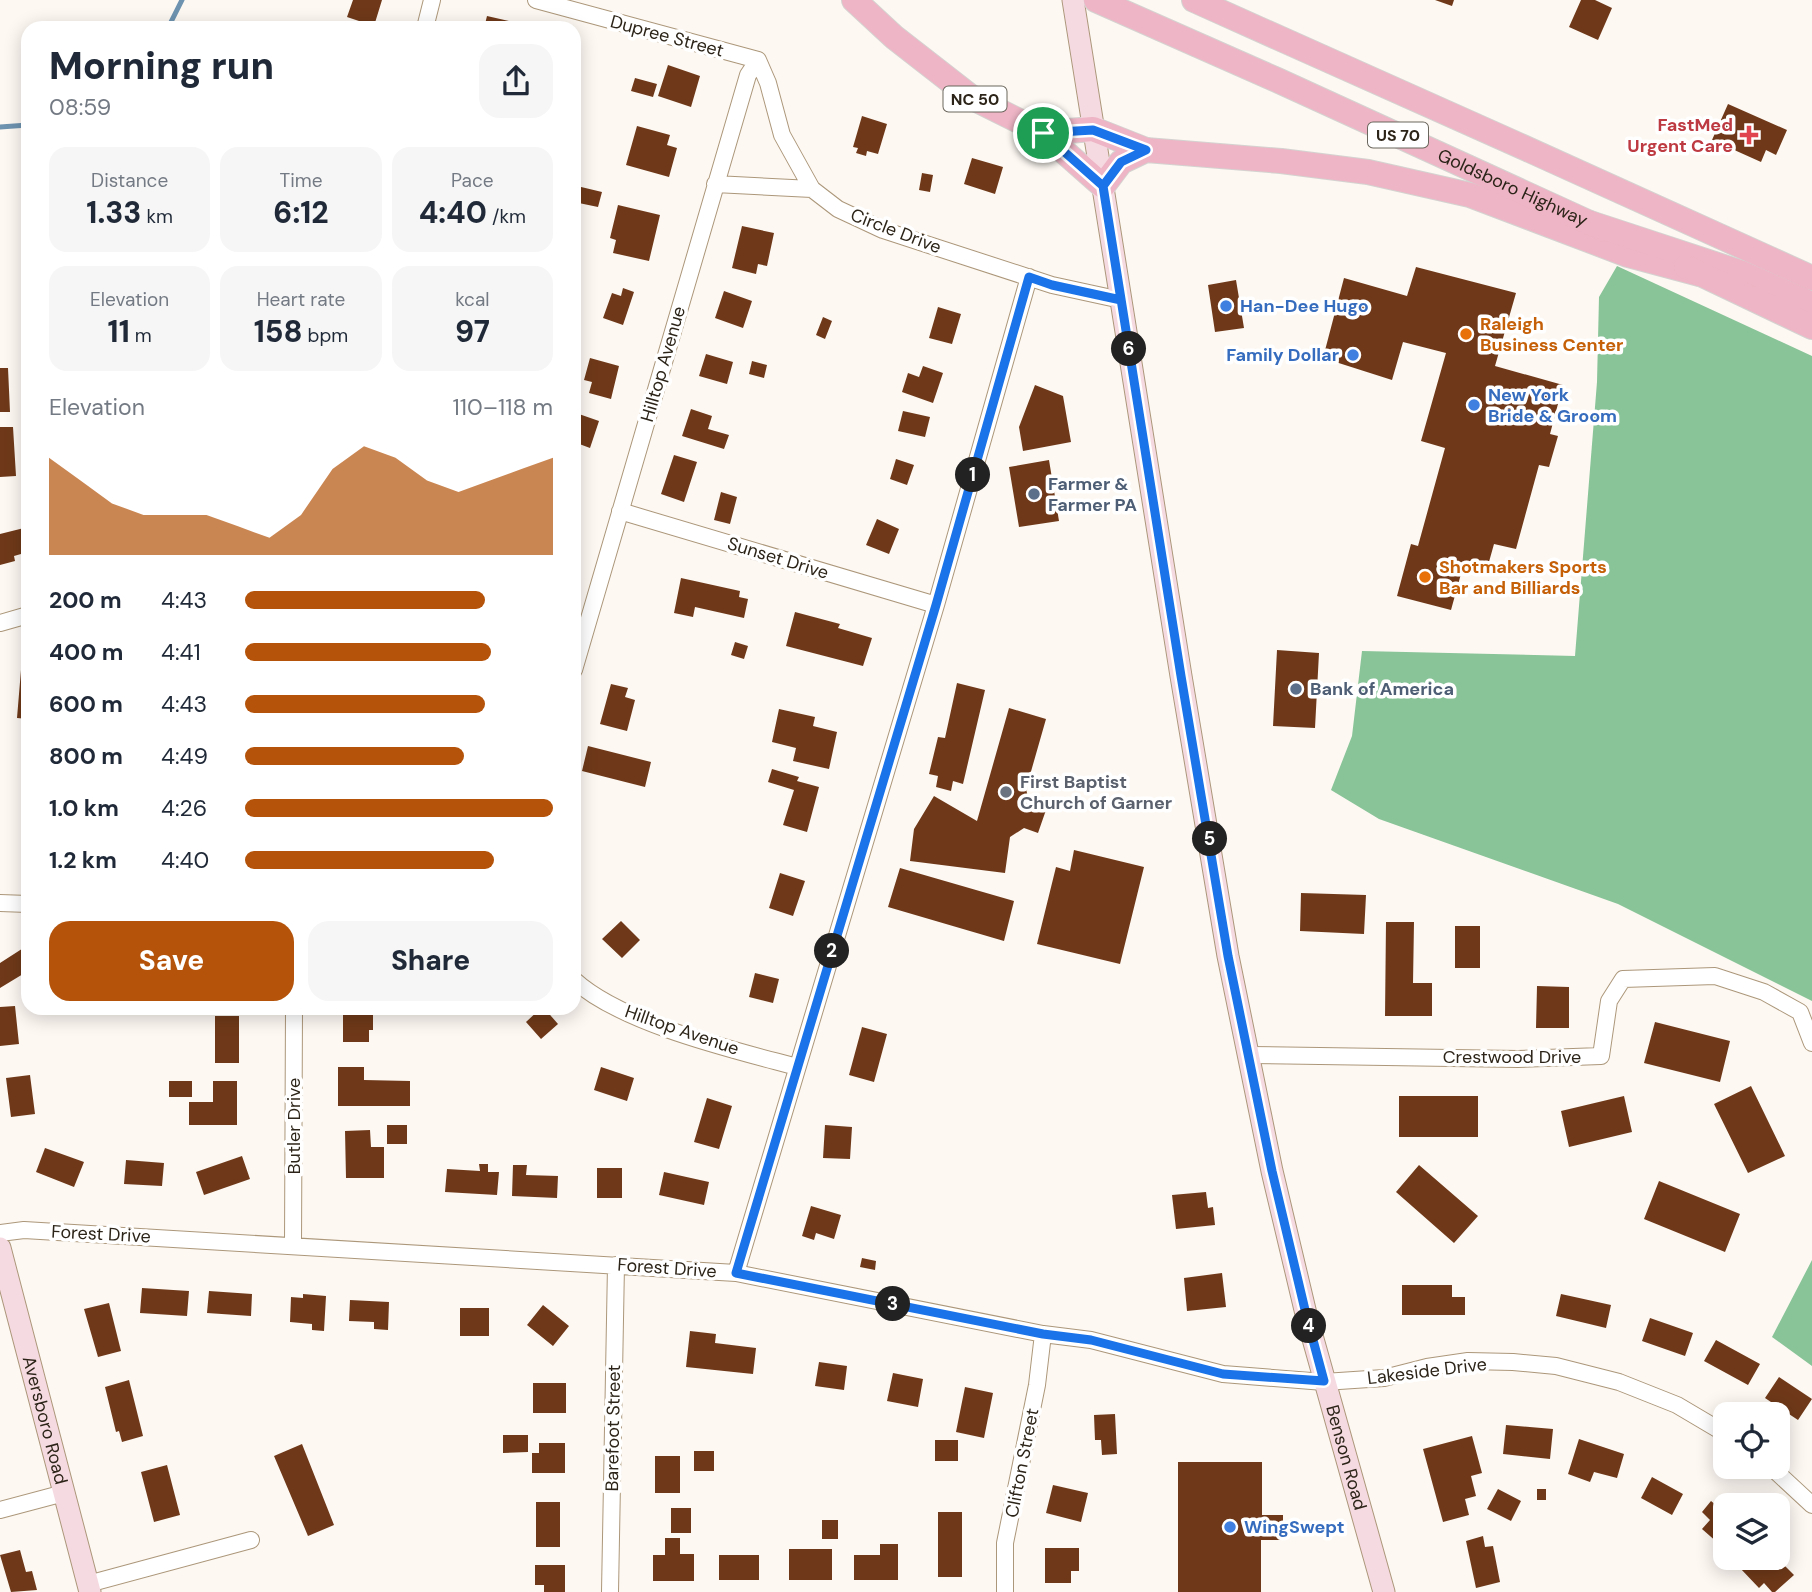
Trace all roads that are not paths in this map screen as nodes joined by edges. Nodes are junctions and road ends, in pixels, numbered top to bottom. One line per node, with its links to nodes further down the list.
1 (432, 0): 7 (street)
2 (536, 0): 8 (street, Dupree Street)
3 (854, 0): 10 (main road, NC 50)
4 (1073, 0): 9 (main road, Benson Road)
5 (1096, 0): 15 (main road, Goldsboro Highway / US 70)
6 (1194, 0): 18 (main road, US 70)
7 (427, 21)
8 (758, 60): 12 (street, Hilltop Avenue); 14 (street, Circle Drive)
9 (1093, 130): 10 (main road); 11 (main road); 13 (main road, Benson Road)
10 (1043, 133): 13 (main road, NC 50)
11 (1146, 150): 13 (main road); 16 (main road)
12 (715, 184): 14 (street); 22 (street, Hilltop Avenue)
13 (1103, 186): 19 (main road, Benson Road)
14 (812, 189): 17 (street, Circle Drive)
15 (1586, 222): 16 (main road, Goldsboro Highway / US 70); 20 (main road)
16 (1699, 274): 21 (main road, Goldsboro Highway / US 70)
17 (1029, 277): 19 (street, Circle Drive); 23 (street)
18 (1812, 278)
19 (1121, 300): 32 (main road, Benson Road)
20 (1812, 304)
21 (1812, 327)
22 (620, 511): 23 (street, Sunset Drive); 26 (street, Hilltop Avenue)
23 (936, 605): 33 (street)
24 (21, 617): 25 (street)
25 (0, 623)
26 (581, 646)
27 (0, 904): 28 (street)
28 (21, 904)
29 (581, 984): 33 (street, Hilltop Avenue)
30 (295, 1015): 35 (street, Butler Drive)
31 (1812, 1043): 32 (street, Crestwood Drive)
32 (1250, 1055): 40 (main road, Benson Road)
33 (797, 1067): 38 (street)
34 (0, 1233): 35 (street, Forest Drive)
35 (293, 1245): 37 (street, Forest Drive)
36 (0, 1248): 43 (main road, Aversboro Road)
37 (616, 1265): 38 (street, Forest Drive); 48 (street, Barefoot Street)
38 (736, 1273): 39 (street, Forest Drive)
39 (1043, 1334): 40 (street, Forest Drive); 49 (street, Clifton Street)
40 (1324, 1381): 41 (street, Lakeside Drive); 50 (main road, Benson Road)
41 (1713, 1426)
42 (1784, 1479): 44 (street)
43 (64, 1493): 45 (street); 47 (main road, Aversboro Road)
44 (1812, 1505)
45 (0, 1510)
46 (251, 1540): 47 (street)
47 (89, 1588)
48 (610, 1592)
49 (1005, 1592)
50 (1384, 1592)

